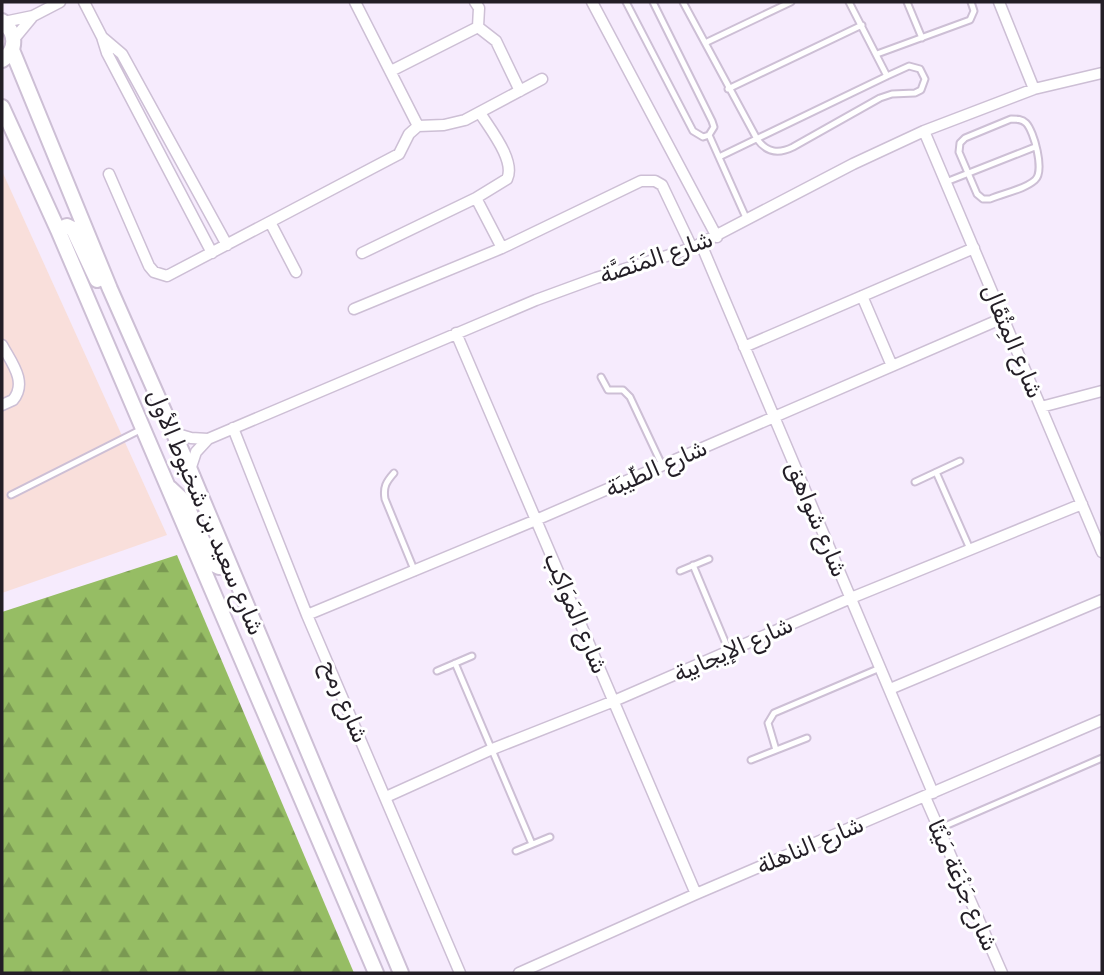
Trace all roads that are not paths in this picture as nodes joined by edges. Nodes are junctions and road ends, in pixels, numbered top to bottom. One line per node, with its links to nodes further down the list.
1 (60, 2): 14 (street)
2 (84, 2): 18 (street)
3 (355, 2): 23 (street)
4 (475, 2): 17 (street)
5 (592, 2): 45 (street)
6 (626, 2): 34 (lane)
7 (653, 2): 34 (lane)
8 (683, 2): 20 (lane)
9 (791, 2): 20 (lane)
10 (849, 2): 16 (lane)
11 (907, 2): 19 (lane)
12 (971, 2): 19 (lane)
13 (999, 2): 28 (street)
14 (33, 16): 15 (street); 21 (street)
15 (3, 22): 21 (main road, شارع سعيد بن شخبوط الأول)
16 (862, 25): 22 (lane); 27 (lane)
17 (478, 27): 23 (street); 29 (street)
18 (102, 37): 46 (street); 50 (street)
19 (922, 38): 22 (lane)
20 (705, 43): 27 (lane)
21 (9, 50): 53 (main road, شارع سعيد بن شخبوط الأول)
22 (877, 54): 25 (lane)
23 (391, 71): 32 (street)
24 (1102, 73): 28 (street, شارع المَنَصَّة)
25 (887, 76): 35 (lane); 35 (lane)
26 (542, 79): 29 (street)
27 (728, 89): 35 (lane)
28 (1034, 89): 33 (street, شارع المَنَصَّة)
29 (520, 91): 31 (street)
30 (2, 107): 44 (main road, شارع سعيد بن شخبوط الأول)
31 (481, 113): 32 (street); 41 (street)
32 (418, 126): 43 (street)
33 (924, 131): 40 (street, شارع المِثْقَال); 42 (street, شارع المَنَصَّة)
34 (709, 135): 37 (lane)
35 (757, 139): 37 (lane)
36 (1035, 147): 38 (lane); 38 (lane); 38 (lane)
37 (719, 157): 42 (lane)
38 (968, 173): 40 (lane)
39 (109, 174): 50 (street)
40 (946, 182): 49 (street, شارع المِثْقَال)
41 (476, 198): 48 (street); 51 (street)
42 (747, 220): 45 (street, شارع المَنَصَّة)
43 (270, 222): 46 (street); 52 (street)
44 (58, 230): 53 (main road); 67 (main road, شارع سعيد بن شخبوط الأول)
45 (717, 237): 47 (street, شارع المَنَصَّة)
46 (227, 245): 50 (street)
47 (697, 246): 48 (street, شارع شواهق); 57 (street, شارع المَنَصَّة); 59 (street, شارع شواهق)
48 (502, 248): 55 (street, شارع شواهق)
49 (974, 248): 54 (street); 56 (street, شارع المِثْقَال)
50 (212, 253)
51 (362, 253)
52 (296, 272)
53 (110, 289): 68 (main road, شارع سعيد بن شخبوط الأول)
54 (862, 296): 59 (street); 60 (street)
55 (354, 309)
56 (1003, 318): 60 (street, شارع الطِّيبَة); 64 (street, شارع المِثْقَال)
57 (456, 333): 66 (street, شارع المَنَصَّة); 79 (street, شارع المَوَاكِب)
58 (2, 345): 63 (street)
59 (744, 347): 65 (street, شارع شواهق)
60 (892, 366): 65 (street, شارع الطِّيبَة)
61 (601, 377): 71 (lane)
62 (1102, 391): 64 (street)
63 (2, 405)
64 (1041, 407): 78 (street, شارع المِثْقَال)
65 (773, 417): 71 (street, شارع الطِّيبَة); 87 (street, شارع شواهق)
66 (233, 428): 69 (street, شارع المَنَصَّة); 89 (street, شارع رمح)
67 (142, 429): 76 (main road, شارع سعيد بن شخبوط الأول); 77 (lane)
68 (174, 433): 69 (street); 72 (main road, شارع سعيد بن شخبوط الأول)
69 (208, 439): 72 (street)
70 (960, 461): 73 (lane)
71 (662, 465): 79 (street, شارع الطِّيبَة)
72 (190, 470): 83 (main road, شارع سعيد بن شخبوط الأول)
73 (936, 472): 75 (lane); 80 (lane)
74 (394, 473): 86 (lane)
75 (915, 482)
76 (166, 486): 83 (main road); 110 (main road, شارع سعيد بن شخبوط الأول)
77 (11, 495)
78 (1082, 504): 80 (street, شارع الإيجابية); 81 (street, شارع المِثْقَال)
79 (536, 520): 86 (street, شارع الطِّيبَة); 96 (street, شارع المَوَاكِب)
80 (970, 549): 87 (street, شارع الإيجابية)
81 (1102, 552)
82 (709, 559): 84 (lane)
83 (229, 564): 111 (main road, شارع سعيد بن شخبوط الأول)
84 (693, 565): 85 (lane); 90 (lane)
85 (680, 571)
86 (415, 572): 89 (street, شارع الطِّيبَة)
87 (851, 598): 90 (street, شارع الإيجابية); 93 (street, شارع شواهق)
88 (1102, 600): 95 (street)
89 (307, 615): 104 (street, شارع رمح)
90 (729, 651): 96 (street, شارع الإيجابية)
91 (472, 656): 92 (lane)
92 (455, 663): 94 (lane); 99 (lane)
93 (880, 668): 95 (street, شارع شواهق); 100 (lane)
94 (437, 671)
95 (890, 689): 103 (street, شارع شواهق)
96 (614, 701): 99 (street, شارع الإيجابية); 109 (street, شارع المَوَاكِب)
97 (1102, 720): 103 (street, شارع الناهلة)
98 (807, 738): 100 (lane)
99 (490, 750): 104 (street, شارع الإيجابية); 107 (lane)
100 (776, 750): 102 (lane)
101 (1102, 758): 105 (lane)
102 (751, 760)
103 (929, 795): 105 (street, شارع جَزْعَة مَيْثَا); 109 (street, شارع الناهلة)
104 (386, 796): 112 (street, شارع رمح)
105 (938, 829): 114 (street, شارع جَزْعَة مَيْثَا)
106 (550, 836): 107 (lane)
107 (532, 844): 108 (lane)
108 (516, 851)
109 (696, 894): 113 (street, شارع الناهلة)
110 (376, 973)
111 (401, 973)
112 (460, 973)
113 (519, 973)
114 (1002, 973)

